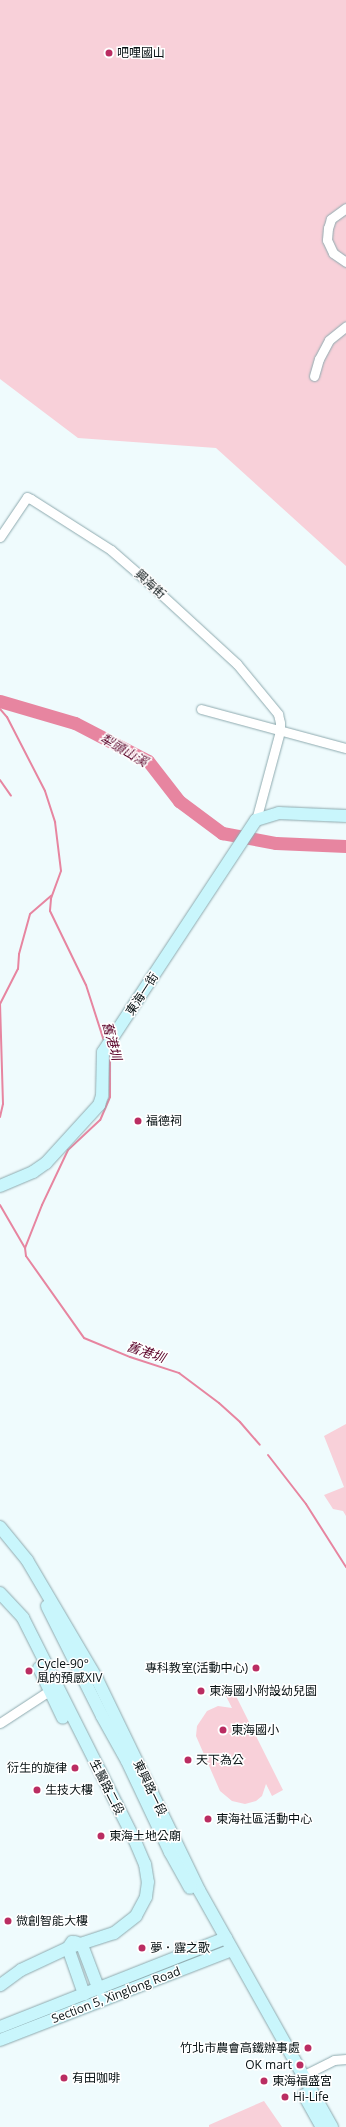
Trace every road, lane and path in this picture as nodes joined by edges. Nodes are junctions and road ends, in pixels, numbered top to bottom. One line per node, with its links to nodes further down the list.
1 (346, 208): 2 (street)
2 (346, 262)
3 (346, 326): 4 (street)
4 (314, 376)
5 (0, 538): 7 (street, 興海街)
6 (201, 709): 7 (street)
7 (280, 731): 8 (street); 10 (street)
8 (346, 748)
9 (346, 816): 10 (street)
10 (256, 820): 11 (street, 東海一街)
11 (0, 1186)
12 (0, 1528): 18 (street, 東興路一段)
13 (0, 1538): 18 (street, 東興路一段)
14 (0, 1594): 16 (street, 生醫路二段)
15 (0, 1605): 16 (street, 生醫路二段)
16 (52, 1689): 17 (street); 19 (street, 生醫路二段)
17 (0, 1723)
18 (222, 1940): 20 (street, 東興路一段); 23 (street, Section 5, Xinglong Road)
19 (74, 1945): 21 (street, 生醫路二段); 22 (street, 生醫路二段); 23 (street); 24 (street)
20 (229, 1952): 26 (street, Section 5, Xinglong Road); 28 (street, 東興路一段)
21 (0, 1977)
22 (0, 1985)
23 (99, 1990): 24 (street, Section 5, Xinglong Road)
24 (84, 1994): 25 (street, Section 5, Xinglong Road)
25 (0, 2027)
26 (0, 2040)
27 (346, 2059): 28 (street)
28 (299, 2077): 29 (street); 30 (street)
29 (322, 2127)
30 (332, 2127)

